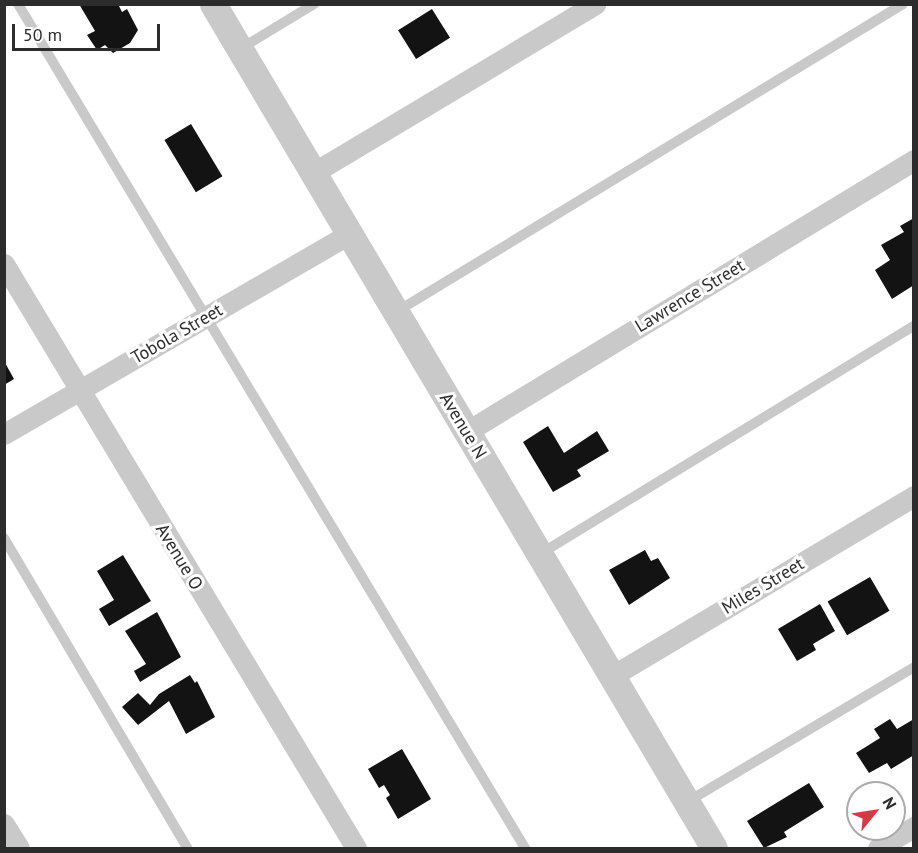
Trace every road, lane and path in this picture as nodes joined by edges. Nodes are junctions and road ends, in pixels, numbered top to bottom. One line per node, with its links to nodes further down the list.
1 (18, 4): 12 (lane)
2 (213, 4): 6 (street, Avenue N)
3 (314, 4): 6 (lane)
4 (596, 4): 8 (street)
5 (903, 4): 11 (lane)
6 (239, 49): 8 (street, Avenue N)
7 (914, 160): 15 (street, Lawrence Street)
8 (313, 173): 9 (street, Avenue N)
9 (349, 234): 11 (street, Avenue N); 12 (street, Tobola Street)
10 (4, 264): 14 (street, Avenue O)
11 (396, 312): 15 (street, Avenue N)
12 (206, 317): 14 (street, Tobola Street); 29 (lane)
13 (914, 326): 19 (lane)
14 (79, 391): 16 (street, Tobola Street); 28 (street, Avenue O)
15 (466, 432): 19 (street, Avenue N)
16 (4, 434)
17 (914, 496): 21 (street, Miles Street)
18 (4, 538): 27 (lane)
19 (539, 554): 21 (street, Avenue N)
20 (914, 667): 22 (lane)
21 (612, 676): 22 (street, Avenue N)
22 (687, 803): 25 (street, Avenue N)
23 (4, 824): 26 (street)
24 (914, 827): 30 (street)
25 (706, 846)
26 (19, 849)
27 (187, 849)
28 (356, 849)
29 (525, 849)
30 (878, 849)

